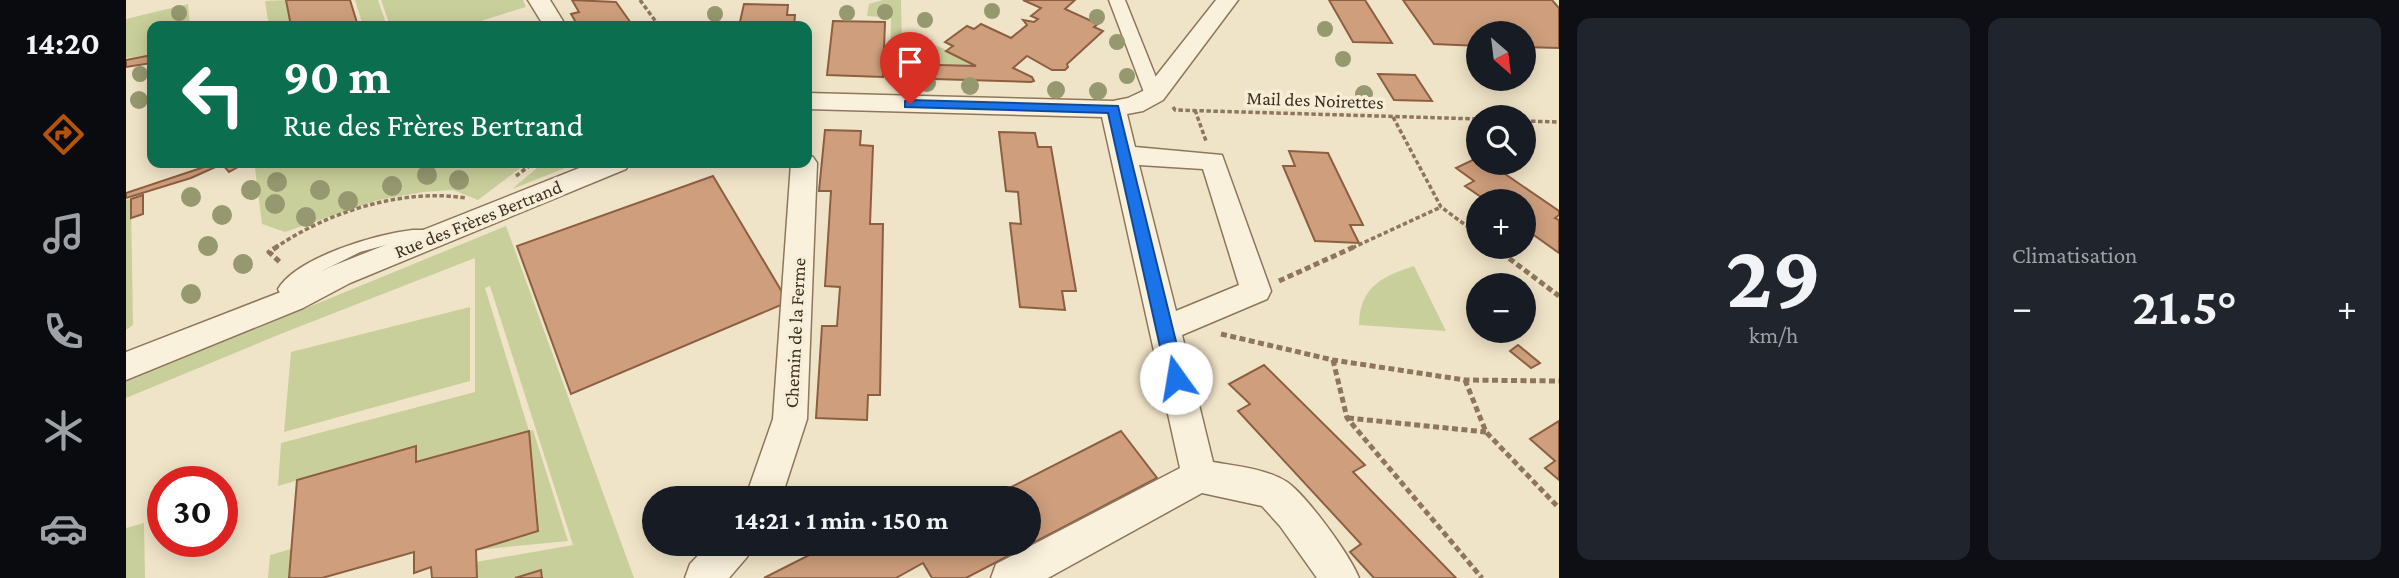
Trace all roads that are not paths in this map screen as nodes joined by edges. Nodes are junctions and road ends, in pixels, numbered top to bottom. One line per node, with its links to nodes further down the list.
1 (540, 0): 4 (street)
2 (1117, 0): 5 (street)
3 (1227, 0): 5 (street)
4 (552, 21)
5 (1154, 95): 7 (street)
6 (812, 101): 7 (street)
7 (1114, 109): 8 (street)
8 (1123, 155): 14 (street); 14 (street)
9 (605, 168): 11 (street, Rue des Frères Bertrand)
10 (804, 168): 18 (street, Chemin de la Ferme)
11 (435, 236): 12 (street, Rue des Frères Bertrand); 13 (lane)
12 (340, 275): 13 (street, Rue des Frères Bertrand); 16 (street, Rue des Frères Bertrand)
13 (284, 276): 15 (street, Rue des Frères Bertrand)
14 (1171, 326): 17 (street)
15 (126, 352)
16 (126, 366)
17 (1199, 475): 21 (street); 22 (street)
18 (767, 486)
19 (724, 556): 20 (street)
20 (705, 578)
21 (1010, 578)
22 (1340, 578)

